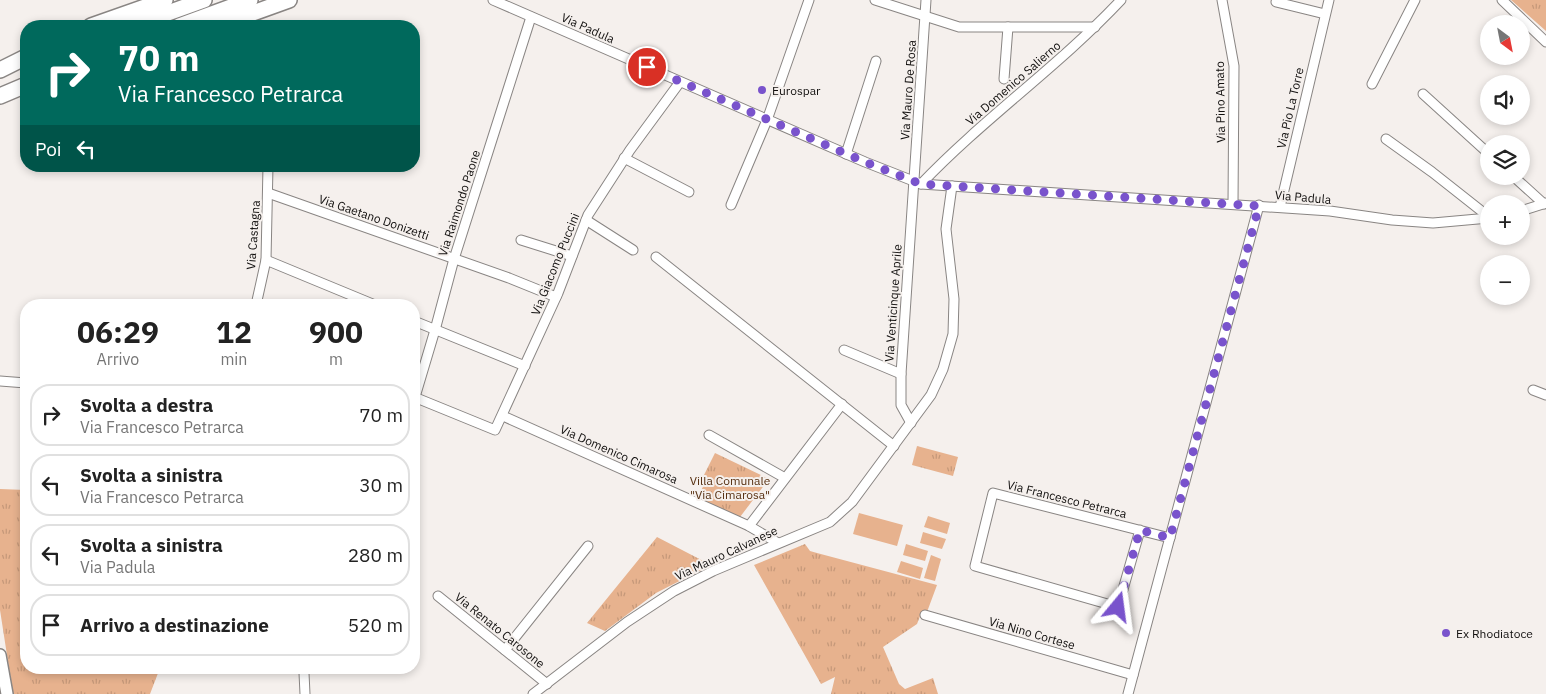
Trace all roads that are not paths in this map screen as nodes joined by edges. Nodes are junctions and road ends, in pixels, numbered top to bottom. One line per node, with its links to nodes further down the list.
1 (165, 0): 18 (highway)
2 (204, 0): 19 (highway)
3 (250, 0): 20 (highway)
4 (289, 0): 21 (highway)
5 (493, 0): 16 (street, Via Padula)
6 (809, 0): 36 (street)
7 (875, 0): 17 (street)
8 (926, 0): 17 (street, Via Mauro De Rosa)
9 (1120, 0): 23 (street, Via Domenico Salierno)
10 (1222, 0): 48 (street, Via Pino Amato)
11 (1329, 0): 15 (street, Via Pio La Torre)
12 (1415, 0): 32 (street)
13 (1502, 0): 24 (street)
14 (1276, 2): 15 (street)
15 (1325, 14): 51 (street, Via Pio La Torre)
16 (531, 16): 31 (street, Via Padula); 60 (street, Via Raimondo Paone)
17 (926, 16): 22 (street); 42 (street, Via Mauro De Rosa)
18 (108, 20)
19 (149, 20)
20 (195, 20)
21 (250, 20)
22 (1008, 27): 23 (street); 30 (street)
23 (1095, 27): 42 (street, Via Domenico Salierno)
24 (1546, 42)
25 (20, 60): 27 (highway)
26 (876, 61): 39 (street)
27 (0, 70)
28 (20, 70): 29 (highway)
29 (0, 78)
30 (1004, 79)
31 (680, 82): 36 (street, Via Padula); 40 (street, Via Giacomo Puccini)
32 (1372, 84)
33 (20, 88): 35 (highway)
34 (1423, 94): 38 (street)
35 (0, 96)
36 (766, 120): 39 (street, Via Padula); 49 (street)
37 (1386, 139): 53 (street)
38 (1480, 146)
39 (846, 154): 42 (street, Via Padula)
40 (624, 158): 45 (street); 55 (street, Via Giacomo Puccini)
41 (268, 172): 46 (street, Via Castagna)
42 (918, 182): 44 (street, Via Padula); 69 (street, Via Venticinque Aprile)
43 (1524, 185): 47 (street)
44 (952, 186): 48 (street, Via Padula); 78 (street, Via Mauro Calvanese)
45 (689, 192)
46 (268, 193): 60 (street, Via Gaetano Donizetti); 61 (street, Via Castagna)
47 (1545, 203): 52 (street)
48 (1234, 204): 50 (street, Via Padula)
49 (731, 205)
50 (1259, 206): 51 (street, Via Padula); 84 (street)
51 (1280, 207): 54 (street, Via Padula)
52 (1530, 208)
53 (1480, 211)
54 (1480, 219)
55 (586, 220): 57 (street); 58 (street, Via Giacomo Puccini)
56 (521, 240): 58 (street)
57 (633, 250)
58 (572, 256): 62 (street, Via Giacomo Puccini)
59 (656, 257): 76 (street)
60 (454, 259): 62 (street, Via Gaetano Donizetti); 66 (street, Via Raimondo Paone)
61 (266, 260): 63 (street, Via Castagna); 64 (street)
62 (556, 298): 68 (street, Via Giacomo Puccini)
63 (257, 299)
64 (360, 299)
65 (420, 324): 66 (street)
66 (435, 330): 68 (street); 70 (street, Via Raimondo Paone)
67 (844, 350): 69 (street)
68 (525, 366): 77 (street, Via Giacomo Puccini)
69 (901, 374): 78 (street, Via Venticinque Aprile)
70 (420, 378)
71 (0, 381): 72 (street)
72 (20, 383)
73 (1533, 390): 74 (street)
74 (1546, 395)
75 (420, 399): 77 (street)
76 (842, 404): 80 (street); 81 (street, Via Mauro Calvanese)
77 (503, 416): 82 (street, Via Domenico Cimarosa)
78 (911, 423): 80 (street, Via Mauro Calvanese)
79 (709, 435): 81 (street)
80 (894, 446): 85 (street, Via Mauro Calvanese)
81 (785, 478): 82 (street, Via Mauro Calvanese)
82 (749, 526): 85 (street, Via Domenico Cimarosa)
83 (1140, 530): 83 (street, Via Francesco Petrarca); 84 (street, Via Francesco Petrarca)
84 (1170, 538): 92 (street)
85 (778, 543): 93 (street, Via Mauro Calvanese)
86 (588, 546): 89 (street)
87 (438, 596): 89 (street, Via Renato Carosone)
88 (925, 615): 92 (street, Via Nino Cortese)
89 (505, 650): 93 (street, Via Renato Carosone)
90 (0, 655): 94 (street)
91 (304, 674): 95 (street)
92 (1133, 675): 97 (street)
93 (547, 684): 96 (street, Via Mauro Calvanese)
94 (7, 694)
95 (305, 694)
96 (533, 694)
97 (1128, 694)

